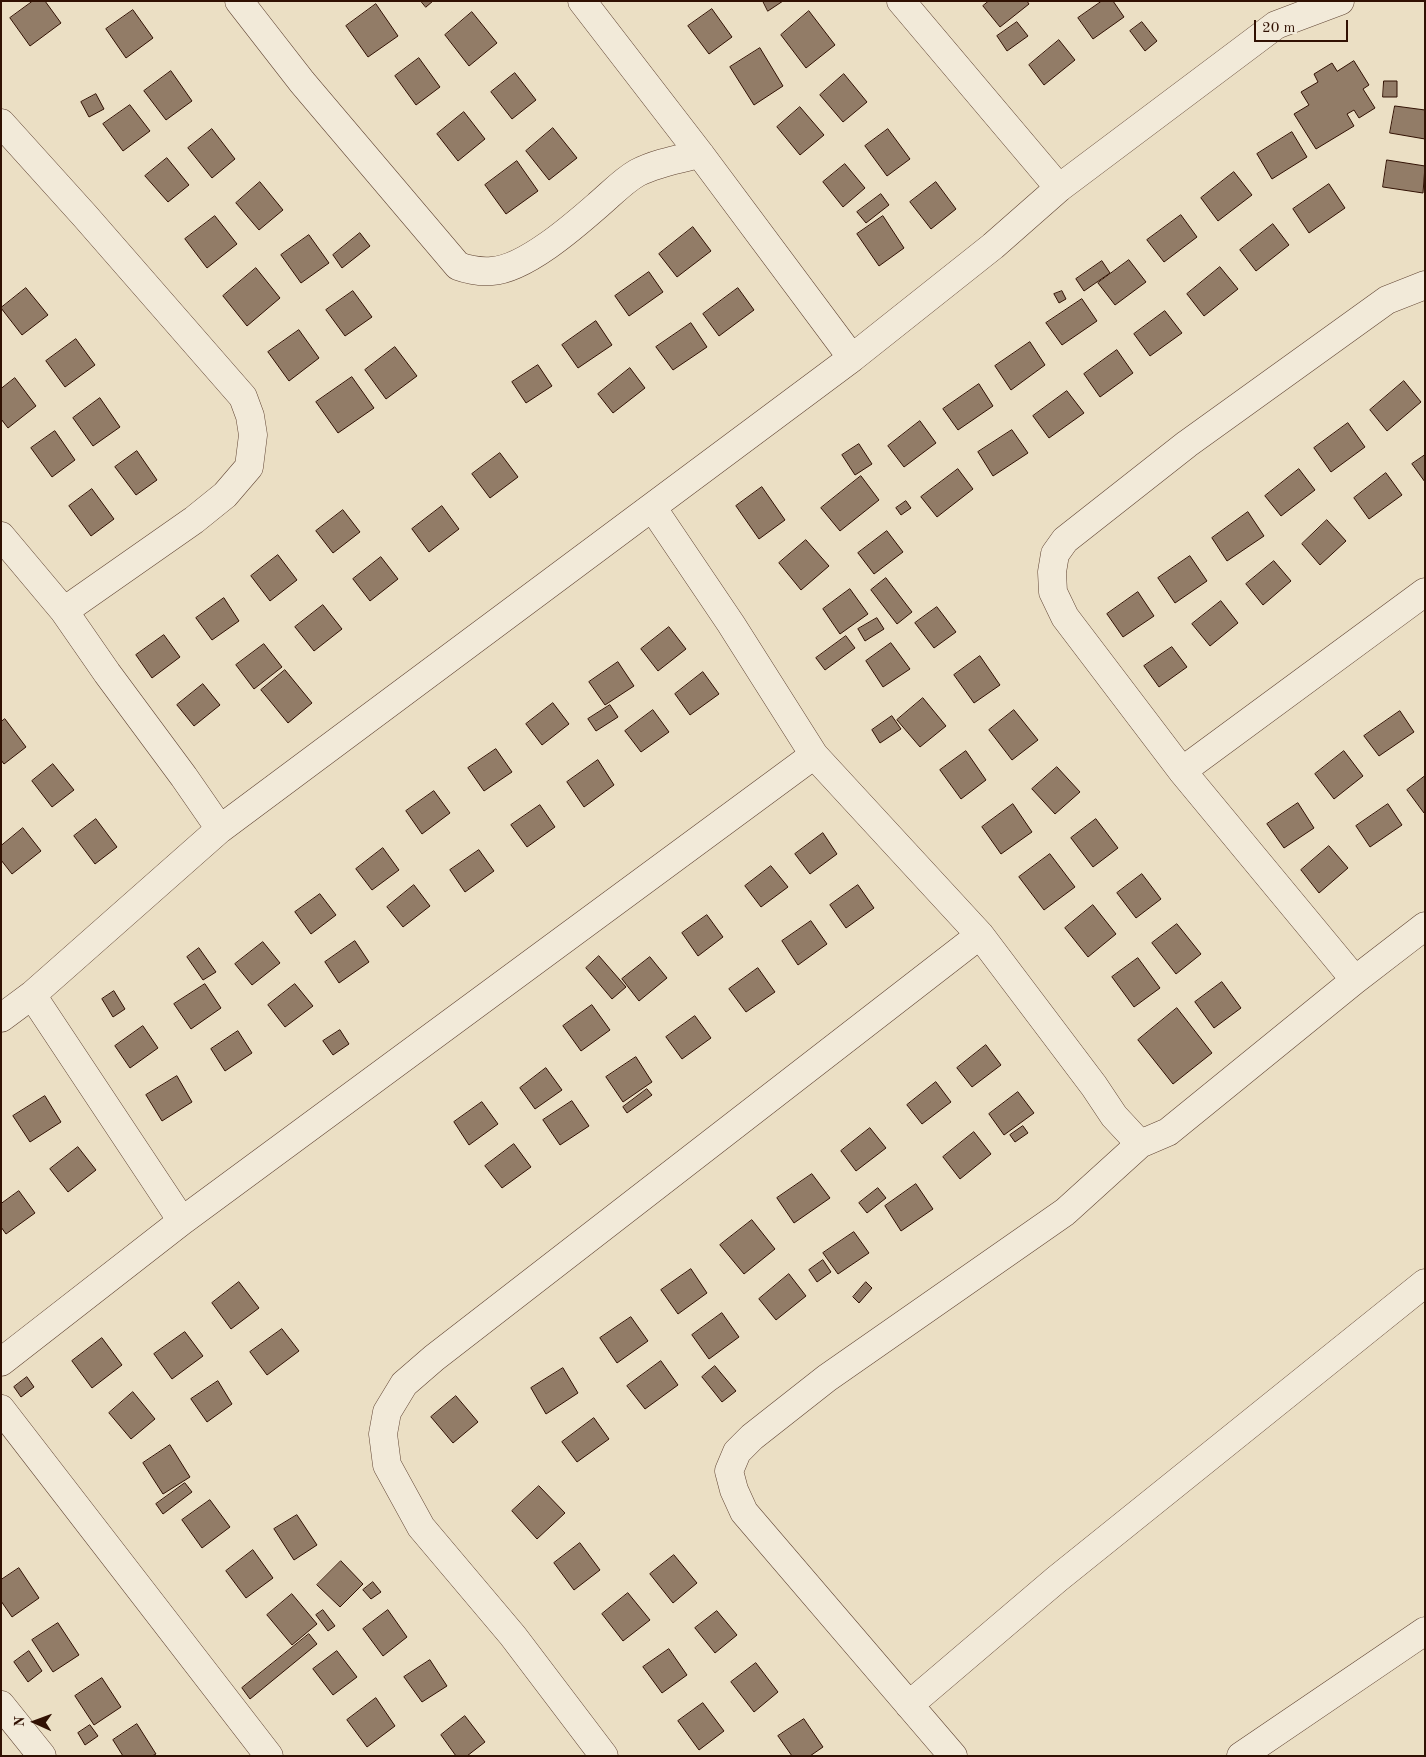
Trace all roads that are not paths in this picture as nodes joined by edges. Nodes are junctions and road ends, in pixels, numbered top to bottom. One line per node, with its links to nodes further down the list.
1 (239, 1): 6 (street)
2 (582, 1): 6 (street)
3 (901, 1): 7 (street)
4 (1340, 1): 7 (street)
5 (1, 123): 13 (street)
6 (700, 154): 9 (street)
7 (1059, 188): 9 (street)
8 (1425, 285): 15 (street)
9 (852, 358): 10 (street)
10 (652, 507): 14 (street); 16 (street)
11 (1, 536): 13 (street)
12 (1425, 592): 15 (street)
13 (64, 611): 16 (street)
14 (814, 755): 18 (street); 23 (street)
15 (1182, 771): 19 (street)
16 (220, 829): 20 (street)
17 (1425, 926): 19 (street)
18 (980, 935): 22 (street); 32 (street)
19 (1355, 980): 22 (street)
20 (32, 996): 21 (street); 23 (street)
21 (1, 1018)
22 (1140, 1144): 29 (street)
23 (182, 1221): 25 (street)
24 (1425, 1283): 29 (street)
25 (1, 1362)
26 (1, 1409): 31 (street)
27 (1425, 1631): 34 (street)
28 (1, 1705): 30 (street)
29 (909, 1705): 33 (street)
30 (42, 1756)
31 (269, 1756)
32 (604, 1756)
33 (953, 1756)
34 (1241, 1756)

